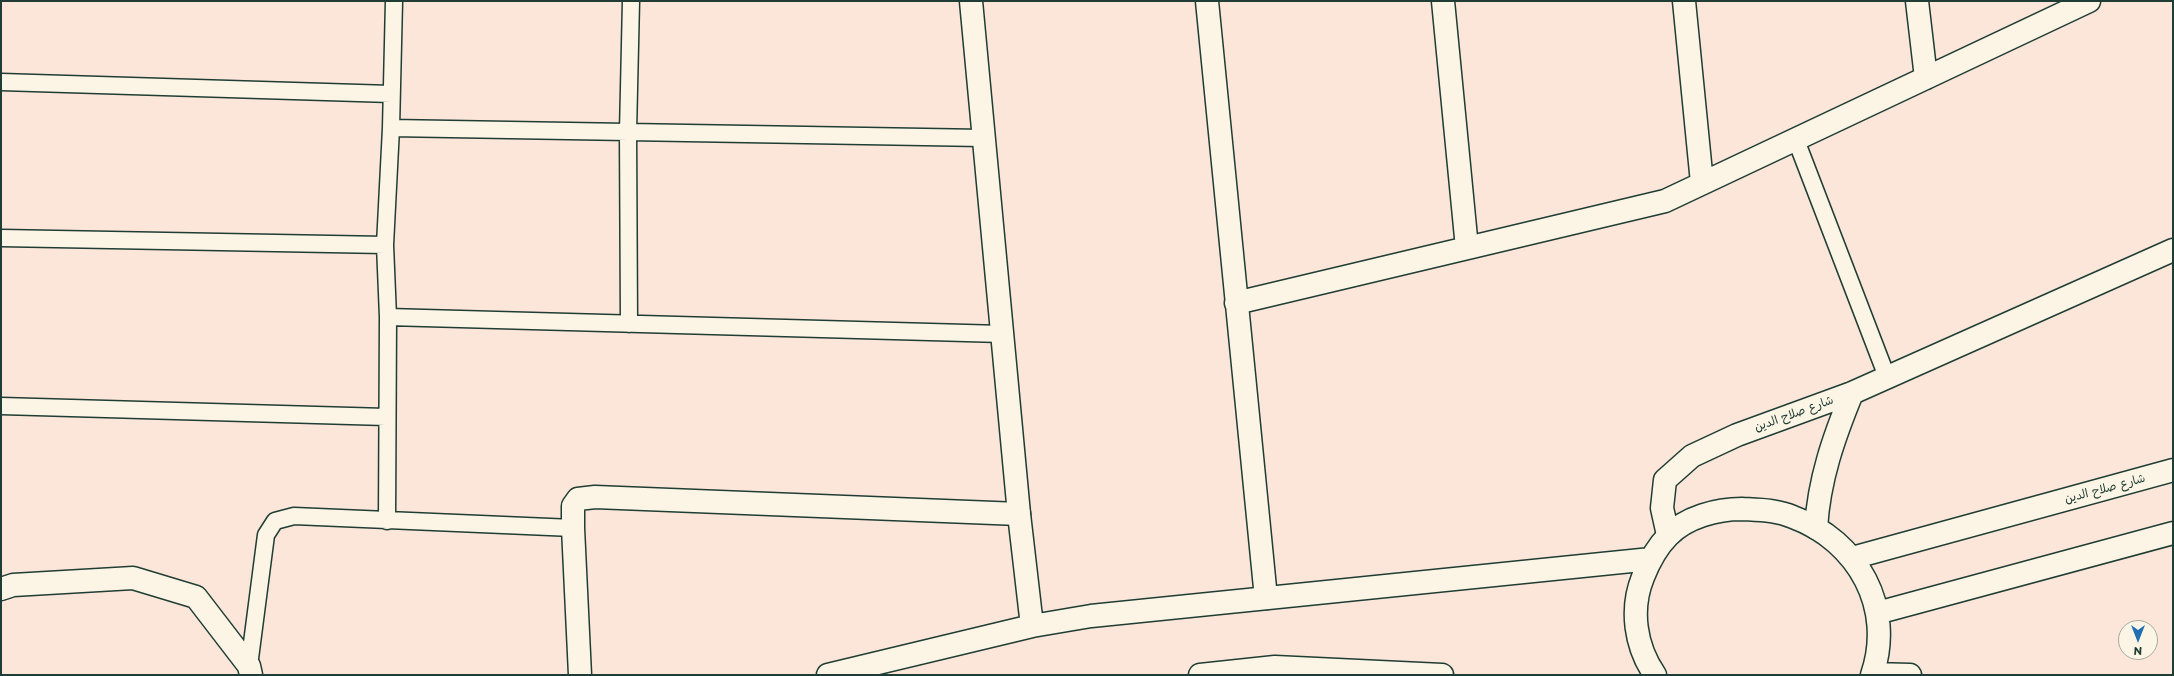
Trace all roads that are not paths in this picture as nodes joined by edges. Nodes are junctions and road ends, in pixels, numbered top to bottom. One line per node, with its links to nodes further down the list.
1 (394, 1): 11 (lane)
2 (631, 1): 13 (lane)
3 (971, 1): 14 (street)
4 (1207, 1): 21 (street)
5 (1443, 1): 19 (street)
6 (1684, 1): 16 (street)
7 (1917, 1): 9 (street)
8 (2089, 1): 9 (street)
9 (1926, 78): 15 (street)
10 (1, 82): 11 (lane)
11 (391, 94): 12 (lane)
12 (391, 128): 13 (lane); 18 (lane)
13 (628, 132): 14 (lane); 23 (lane)
14 (983, 138): 24 (street)
15 (1796, 140): 16 (street); 25 (lane)
16 (1702, 183): 19 (street)
17 (1, 238): 18 (lane)
18 (385, 245): 22 (lane)
19 (1467, 248): 21 (street)
20 (2173, 250): 25 (street)
21 (1236, 303): 39 (street)
22 (388, 317): 23 (lane); 28 (lane)
23 (629, 324): 24 (lane)
24 (1002, 334): 30 (street)
25 (1887, 377): 26 (street)
26 (1852, 393): 33 (street, شارع صلاح الدين); 35 (street, شارع صلاح الدين)
27 (1, 406): 28 (lane)
28 (386, 417): 31 (lane)
29 (2173, 470): 36 (street, شارع صلاح الدين)
30 (1019, 514): 32 (street); 41 (street)
31 (387, 521): 32 (lane); 42 (lane)
32 (573, 528): 44 (street)
33 (1816, 528): 35 (street); 36 (street)
34 (2173, 533): 40 (street)
35 (1668, 535): 37 (street)
36 (1852, 558): 40 (street)
37 (1650, 559): 39 (street); 48 (street)
38 (1, 589): 42 (street)
39 (1266, 598): 41 (street)
40 (1877, 613): 43 (street)
41 (1032, 626): 45 (street)
42 (250, 671)
43 (1872, 674): 49 (street)
44 (580, 675)
45 (828, 675)
46 (1200, 675): 47 (street)
47 (1442, 675)
48 (1655, 675)
49 (1910, 675)

